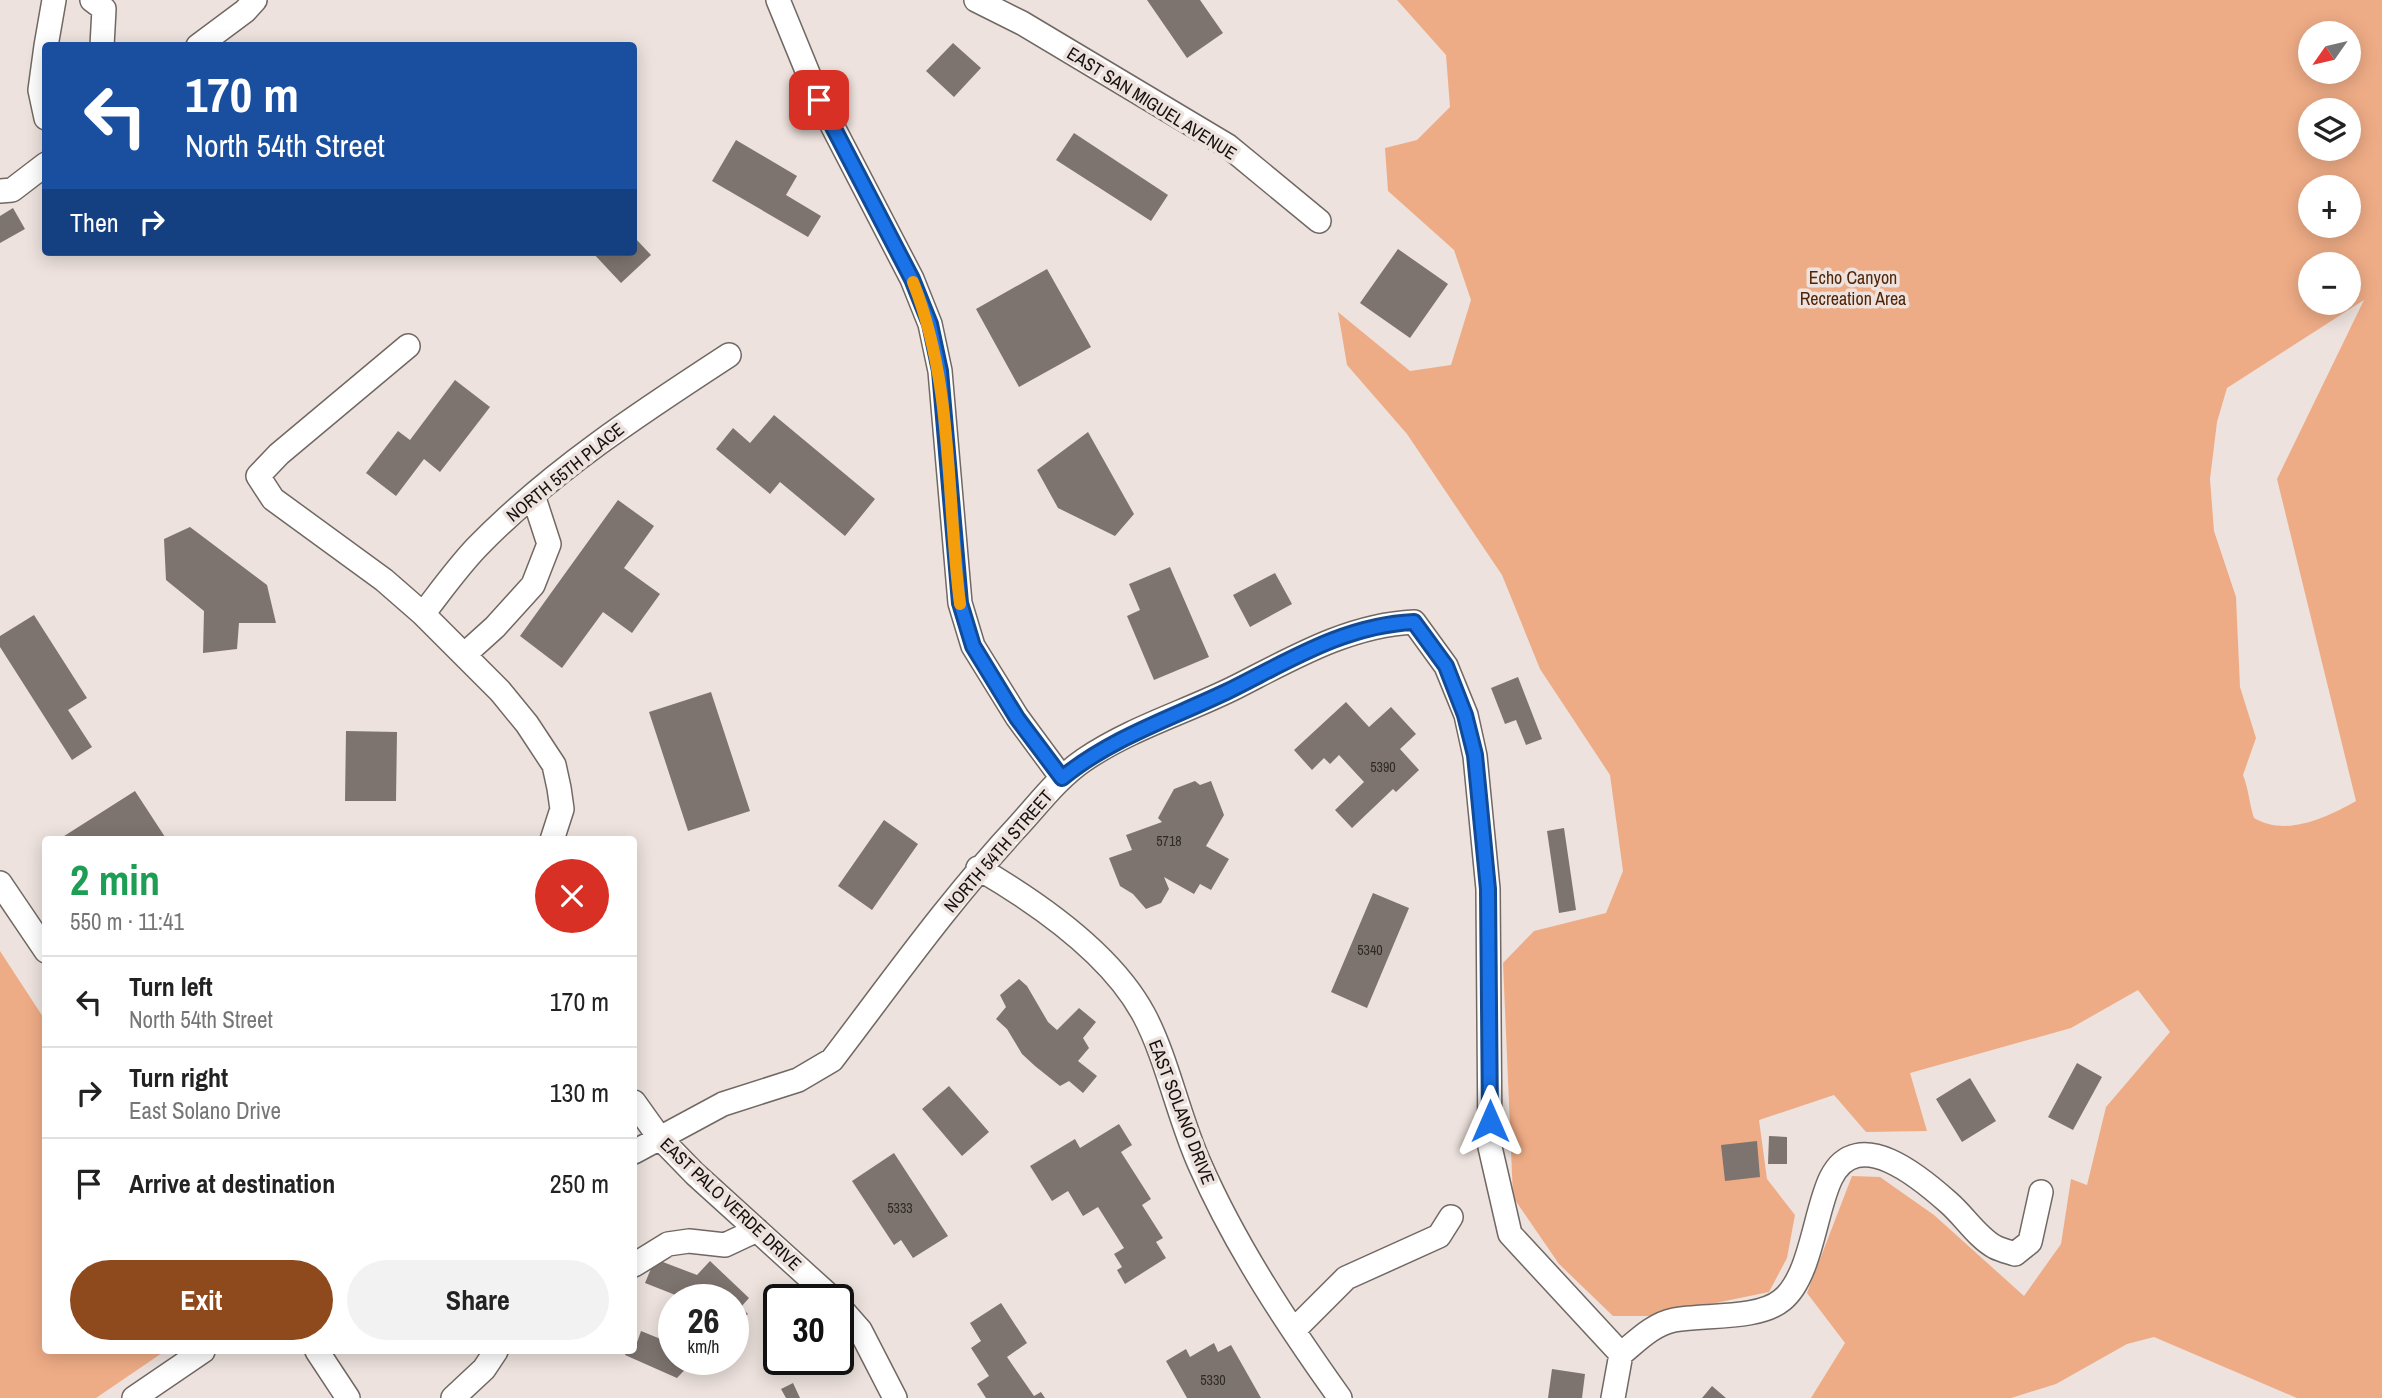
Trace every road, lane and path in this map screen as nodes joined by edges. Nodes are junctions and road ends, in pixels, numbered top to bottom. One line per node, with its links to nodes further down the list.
1 (54, 0): 6 (street)
2 (92, 0): 7 (street)
3 (255, 0): 8 (street)
4 (778, 0): 19 (street)
5 (976, 0): 13 (street, EAST SAN MIGUEL AVENUE)
6 (47, 42)
7 (102, 42)
8 (203, 42)
9 (42, 75): 10 (street)
10 (42, 99)
11 (42, 167): 12 (street)
12 (0, 191)
13 (1319, 220)
14 (408, 346): 17 (street)
15 (729, 355): 16 (street, NORTH 55TH PLACE)
16 (533, 495): 17 (street, NORTH 55TH PLACE); 18 (street)
17 (423, 614): 18 (street)
18 (464, 655): 20 (street)
19 (1062, 778): 21 (street, NORTH 54TH STREET); 37 (street, NORTH 54TH STREET)
20 (553, 836)
21 (978, 868): 25 (street, NORTH 54TH STREET); 33 (street, EAST SOLANO DRIVE)
22 (0, 883): 23 (street)
23 (42, 945)
24 (637, 1106): 25 (street, EAST PALO VERDE DRIVE)
25 (659, 1138): 26 (street, NORTH 54TH STREET); 29 (street, EAST PALO VERDE DRIVE)
26 (637, 1150)
27 (2041, 1192): 37 (street)
28 (1451, 1217): 33 (street)
29 (757, 1230): 30 (street); 31 (street, EAST PALO VERDE DRIVE)
30 (637, 1263)
31 (816, 1284)
32 (854, 1323): 41 (street)
33 (1295, 1329): 42 (street, EAST SOLANO DRIVE)
34 (200, 1354): 38 (street)
35 (319, 1354): 39 (street)
36 (494, 1354): 40 (street)
37 (1621, 1354): 43 (street)
38 (134, 1398)
39 (348, 1398)
40 (453, 1398)
41 (894, 1398)
42 (1340, 1398)
43 (1613, 1398)

